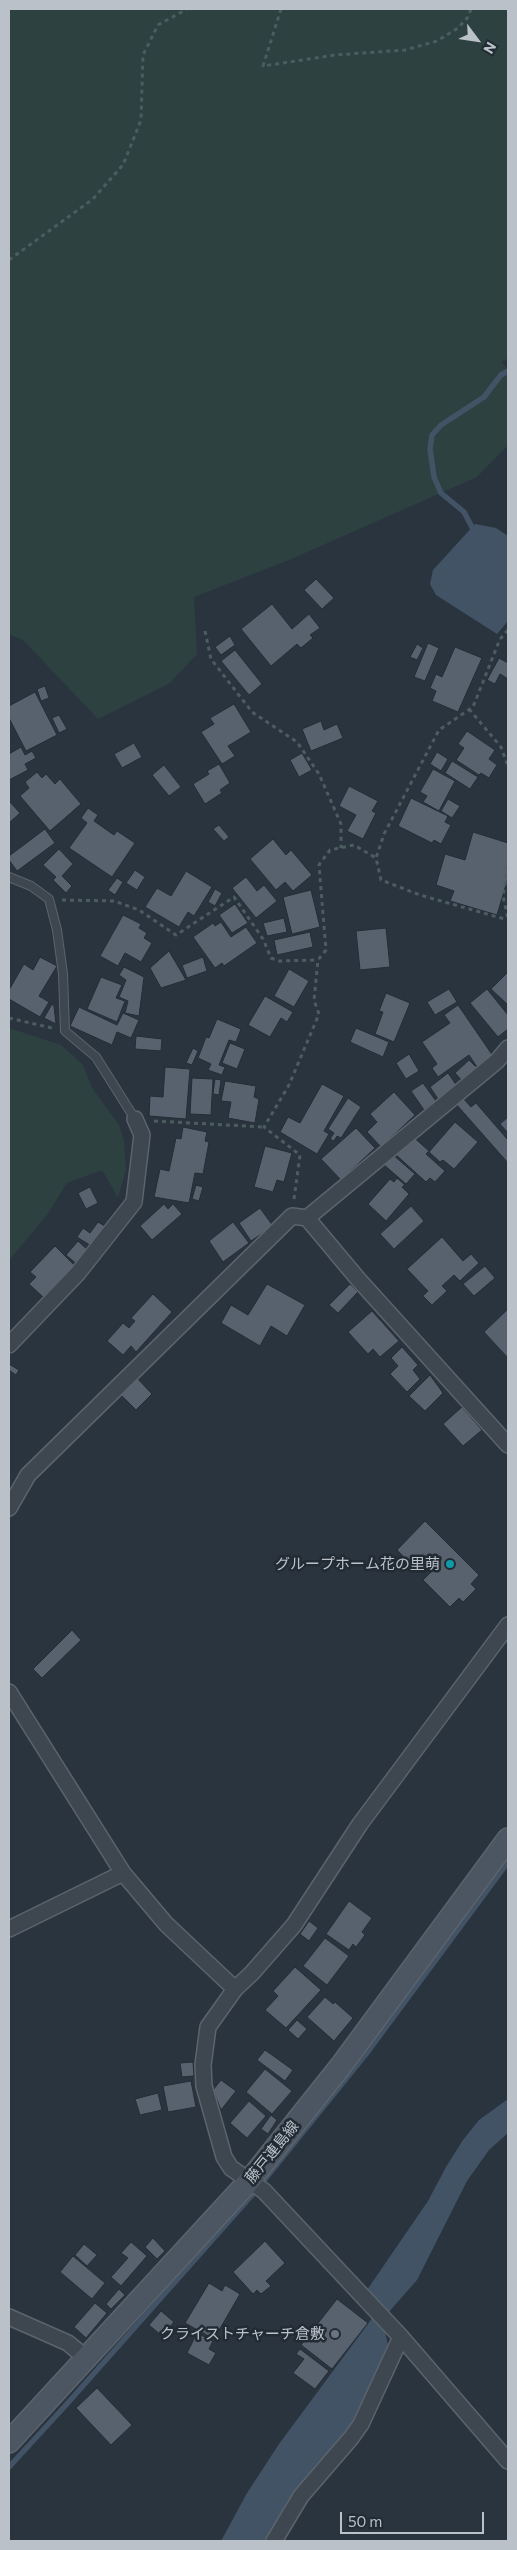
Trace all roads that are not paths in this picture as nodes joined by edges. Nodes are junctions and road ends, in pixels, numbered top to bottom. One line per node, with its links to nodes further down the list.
1 (9, 877): 3 (lane)
2 (508, 1048): 4 (street)
3 (135, 1119): 5 (street)
4 (300, 1217): 6 (street); 7 (street)
5 (9, 1345)
6 (508, 1446)
7 (9, 1508)
8 (508, 1625): 13 (street)
9 (9, 1692): 11 (street)
10 (508, 1839): 14 (main road, 藤戸連島線)
11 (123, 1873): 12 (street); 13 (street)
12 (9, 1929)
13 (235, 1989): 14 (street)
14 (257, 2185): 16 (street); 17 (main road, 藤戸連島線)
15 (9, 2316): 17 (street)
16 (401, 2337): 19 (street); 20 (street)
17 (86, 2358): 18 (main road, 藤戸連島線)
18 (9, 2442)
19 (508, 2461)
20 (274, 2541)

